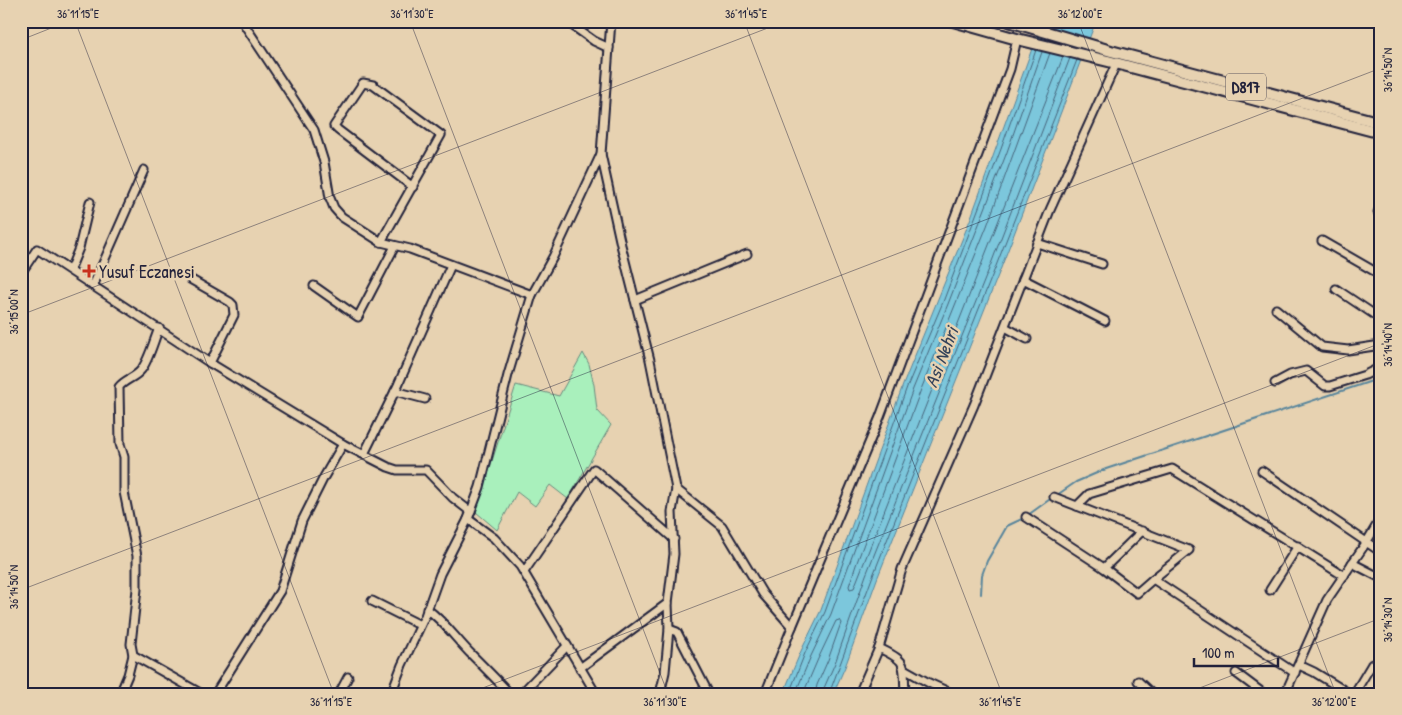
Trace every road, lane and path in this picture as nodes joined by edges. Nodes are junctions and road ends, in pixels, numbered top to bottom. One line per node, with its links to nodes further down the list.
1 (242, 21): 17 (street)
2 (566, 21): 8 (street)
3 (611, 21): 8 (street)
4 (953, 21): 7 (highway, D817)
5 (1009, 21): 6 (highway, D817)
6 (1024, 24): 9 (highway, D817)
7 (1021, 40): 9 (highway, D817); 70 (street)
8 (609, 48): 12 (street)
9 (1112, 59): 10 (highway, D817); 11 (highway, D817); 18 (street)
10 (1381, 123)
11 (1381, 133)
12 (601, 154): 31 (street); 32 (street)
13 (144, 170): 28 (street)
14 (413, 187): 14 (street); 17 (street)
15 (90, 202): 23 (street)
16 (1322, 241): 25 (street)
17 (381, 242): 19 (street)
18 (1037, 243): 21 (street); 27 (street)
19 (394, 246): 22 (street); 29 (street)
20 (747, 254): 32 (street)
21 (1102, 264)
22 (451, 265): 31 (street); 43 (street)
23 (70, 270): 24 (street); 28 (street)
24 (21, 273)
25 (1381, 275)
26 (190, 279): 40 (street)
27 (1023, 279): 35 (street); 36 (street)
28 (94, 286): 37 (street)
29 (314, 286)
30 (1336, 289): 34 (street)
31 (532, 295): 51 (street)
32 (635, 300): 48 (street)
33 (1276, 309): 39 (street)
34 (1381, 319)
35 (1105, 321)
36 (1004, 327): 38 (street); 73 (street)
37 (159, 328): 40 (street); 74 (street)
38 (1027, 339)
39 (1381, 345)
40 (210, 363): 45 (street)
41 (1381, 367): 42 (street)
42 (1275, 383)
43 (395, 391): 44 (street); 46 (street)
44 (425, 399)
45 (343, 444): 46 (street); 85 (street)
46 (364, 454): 51 (street)
47 (1262, 471): 56 (street)
48 (676, 489): 55 (street); 70 (street)
49 (1054, 497): 50 (street)
50 (1077, 506): 54 (street); 57 (street)
51 (469, 516): 61 (street); 68 (street)
52 (1026, 517): 60 (street)
53 (1381, 518): 56 (street)
54 (1142, 531): 60 (street); 64 (street)
55 (674, 539): 61 (street); 67 (street)
56 (1366, 543): 58 (street); 59 (street)
57 (1298, 546): 62 (street); 65 (street)
58 (1381, 552)
59 (1352, 563): 62 (street); 63 (street)
60 (1104, 568): 64 (street)
61 (524, 572): 72 (street)
62 (1344, 576): 76 (street)
63 (1381, 578)
64 (1153, 579): 80 (street)
65 (1270, 590)
66 (372, 601): 69 (street)
67 (668, 603): 71 (street); 77 (street)
68 (427, 609): 69 (street); 88 (street)
69 (420, 625): 87 (street)
70 (792, 627): 93 (street)
71 (669, 629): 91 (street); 92 (street)
72 (567, 646): 77 (street); 89 (street)
73 (879, 648): 78 (street); 94 (street)
74 (133, 655): 83 (street); 84 (street)
75 (1372, 664): 101 (street)
76 (1298, 665): 80 (street); 100 (street)
77 (580, 668): 90 (street)
78 (904, 668): 95 (street); 96 (street)
79 (1236, 673): 98 (street)
80 (1295, 673): 99 (street)
81 (348, 677): 86 (street)
82 (1138, 681): 97 (street)
83 (120, 694)
84 (202, 694)
85 (215, 694)
86 (339, 694)
87 (391, 694)
88 (510, 694)
89 (521, 694)
90 (596, 694)
91 (660, 694)
92 (709, 694)
93 (765, 694)
94 (859, 694)
95 (905, 694)
96 (953, 694)
97 (1152, 694)
98 (1264, 694)
99 (1285, 694)
100 (1350, 694)
101 (1354, 694)

